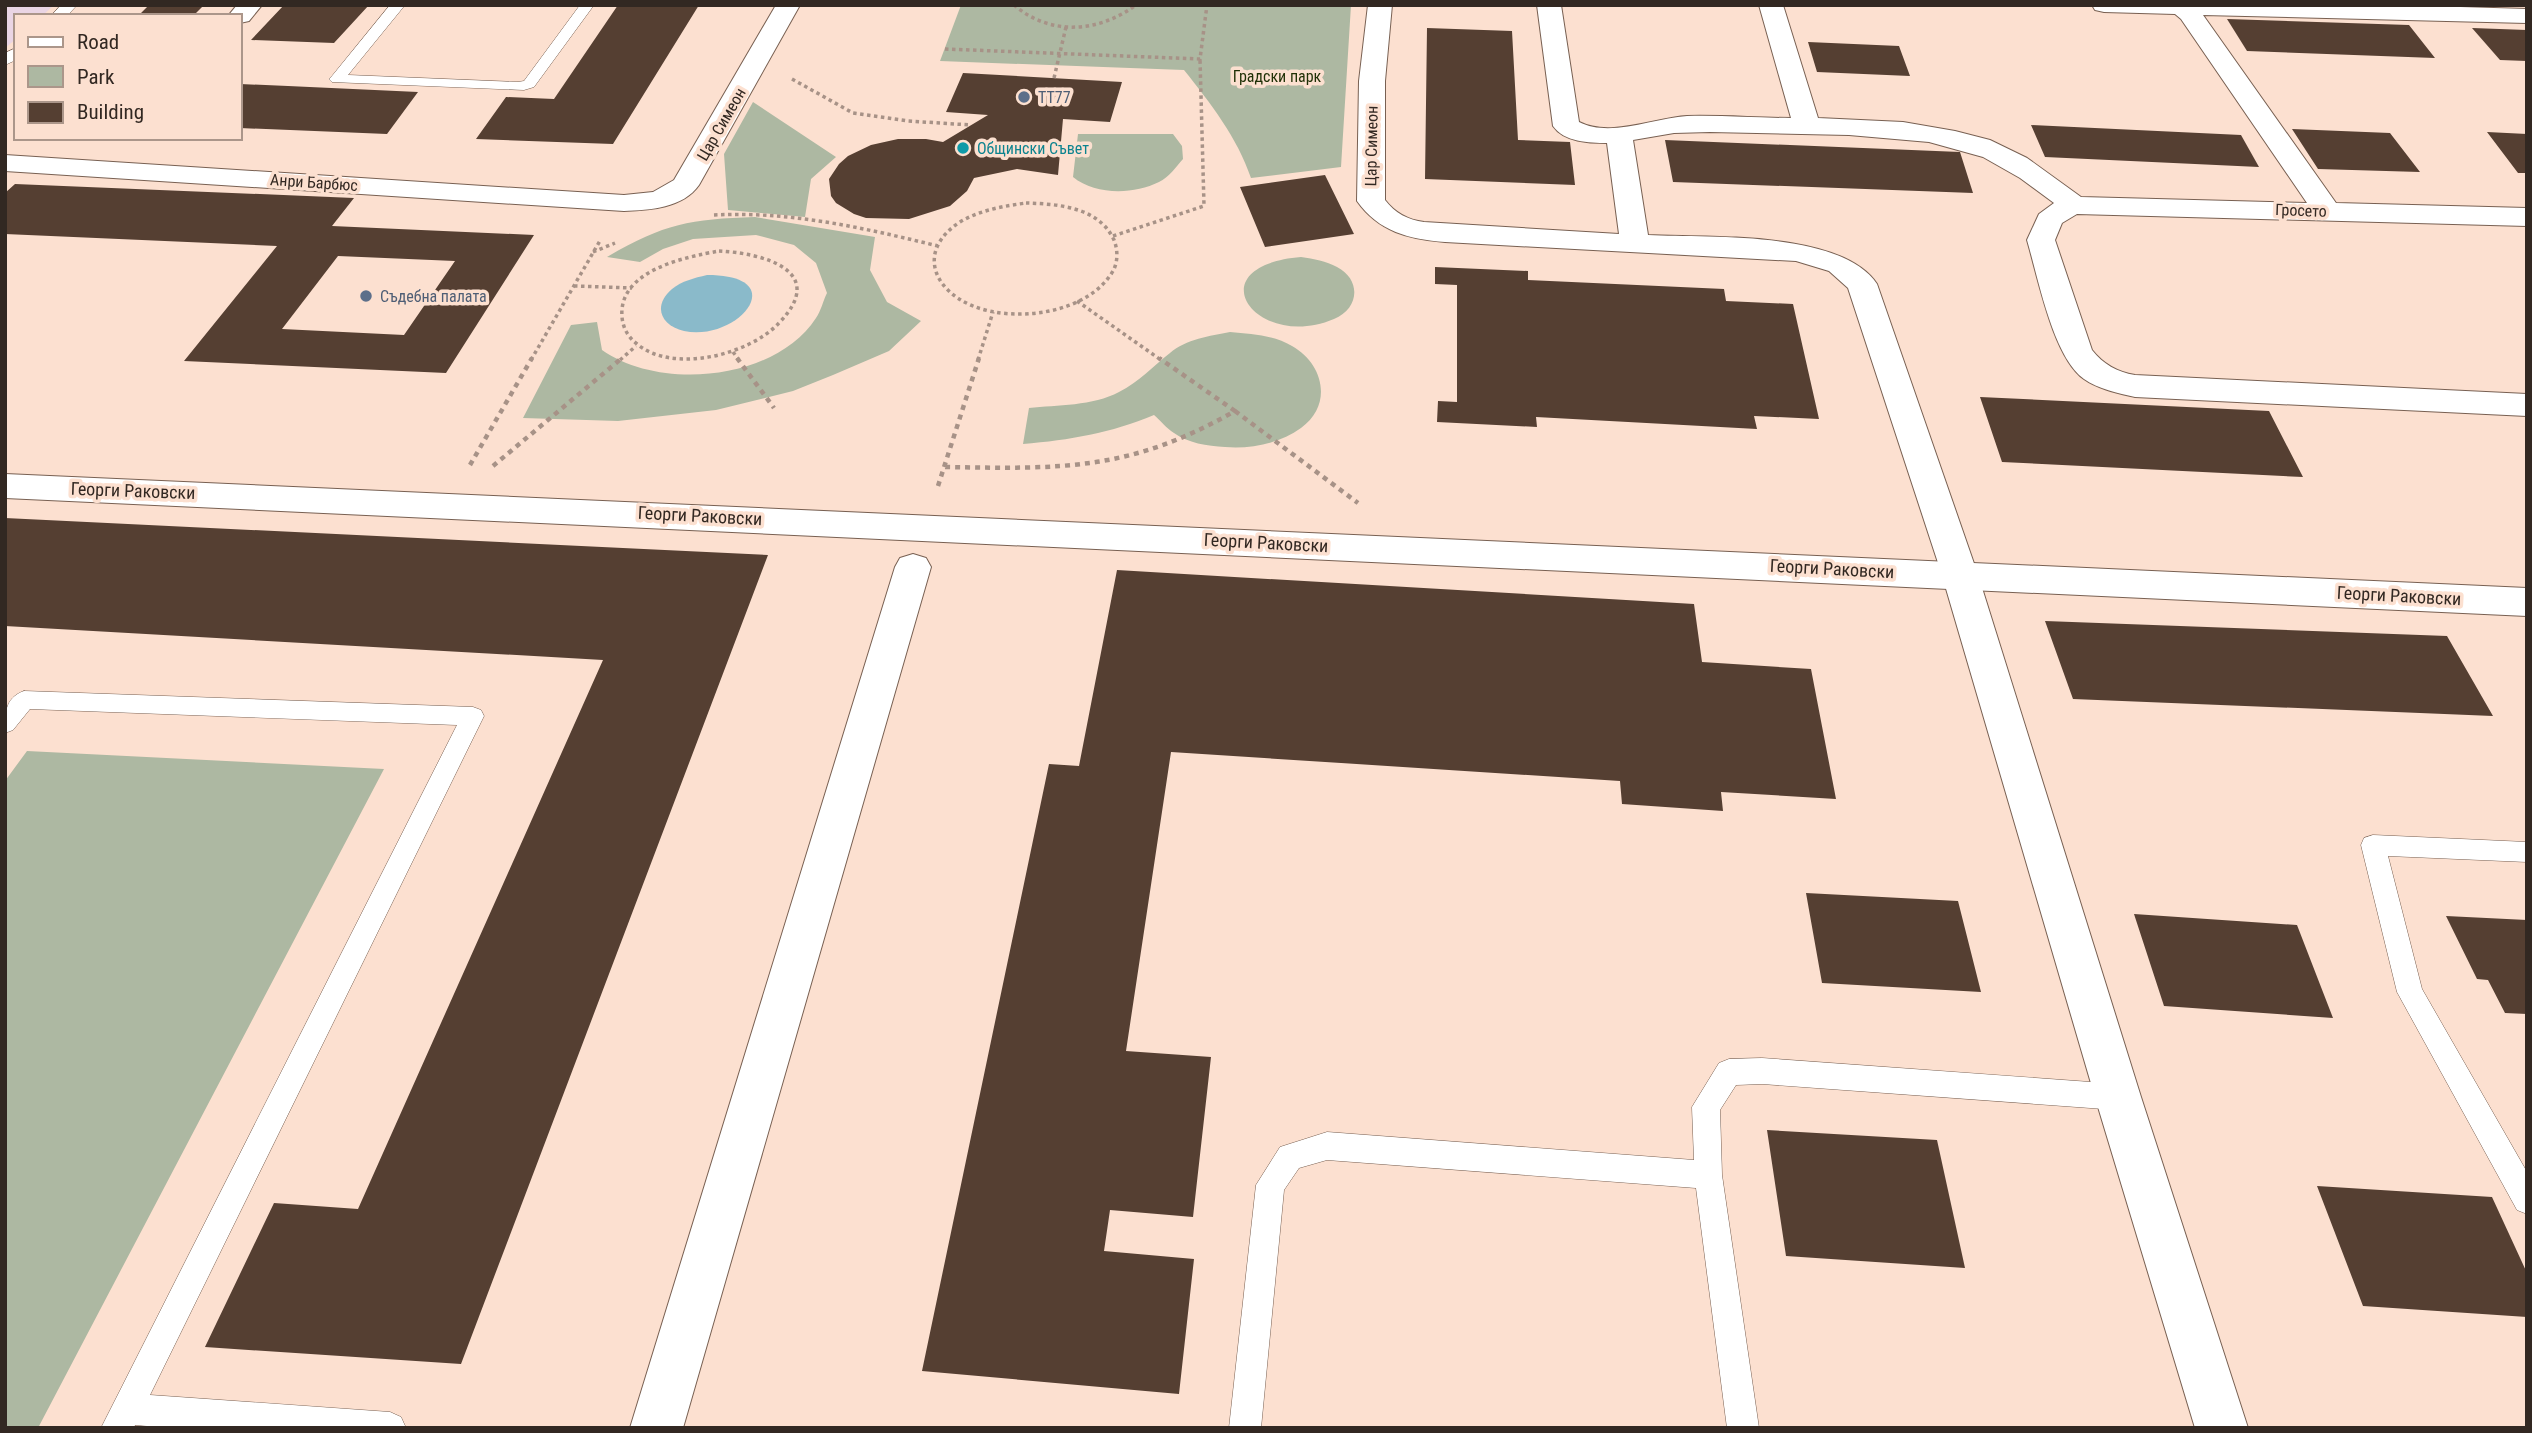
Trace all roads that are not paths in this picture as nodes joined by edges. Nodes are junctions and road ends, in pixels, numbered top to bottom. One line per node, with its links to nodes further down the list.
1 (398, 5): 2 (lane)
2 (587, 5)
3 (788, 5): 15 (street, Цар Симеон)
4 (1380, 5): 19 (street, Цар Симеон)
5 (1549, 5): 11 (street)
6 (1771, 5): 10 (street)
7 (2104, 5): 8 (street)
8 (2181, 7): 9 (street); 17 (street)
9 (2527, 16)
10 (1807, 126): 11 (street); 16 (street)
11 (1619, 135): 19 (street)
12 (121, 140): 14 (street)
13 (5, 163): 14 (street, Анри Барбюс)
14 (95, 167): 15 (street, Анри Барбюс)
15 (624, 203)
16 (2074, 205): 17 (street, Гросето); 20 (street)
17 (2326, 210): 18 (street, Гросето)
18 (2527, 216)
19 (1635, 243): 23 (street, Цар Симеон)
20 (2527, 405)
21 (5, 486): 22 (street, Георги Раковски)
22 (919, 547): 23 (street, Георги Раковски); 32 (street)
23 (1960, 575): 24 (street, Георги Раковски); 27 (street, Цар Симеон)
24 (2527, 602)
25 (5, 724): 30 (lane)
26 (2527, 852): 29 (lane)
27 (2118, 1097): 28 (lane); 35 (street, Цар Симеон)
28 (1708, 1175): 33 (lane); 34 (lane)
29 (2527, 1200)
30 (122, 1418): 31 (lane)
31 (390, 1428)
32 (656, 1428)
33 (1245, 1428)
34 (1743, 1428)
35 (2222, 1428)

